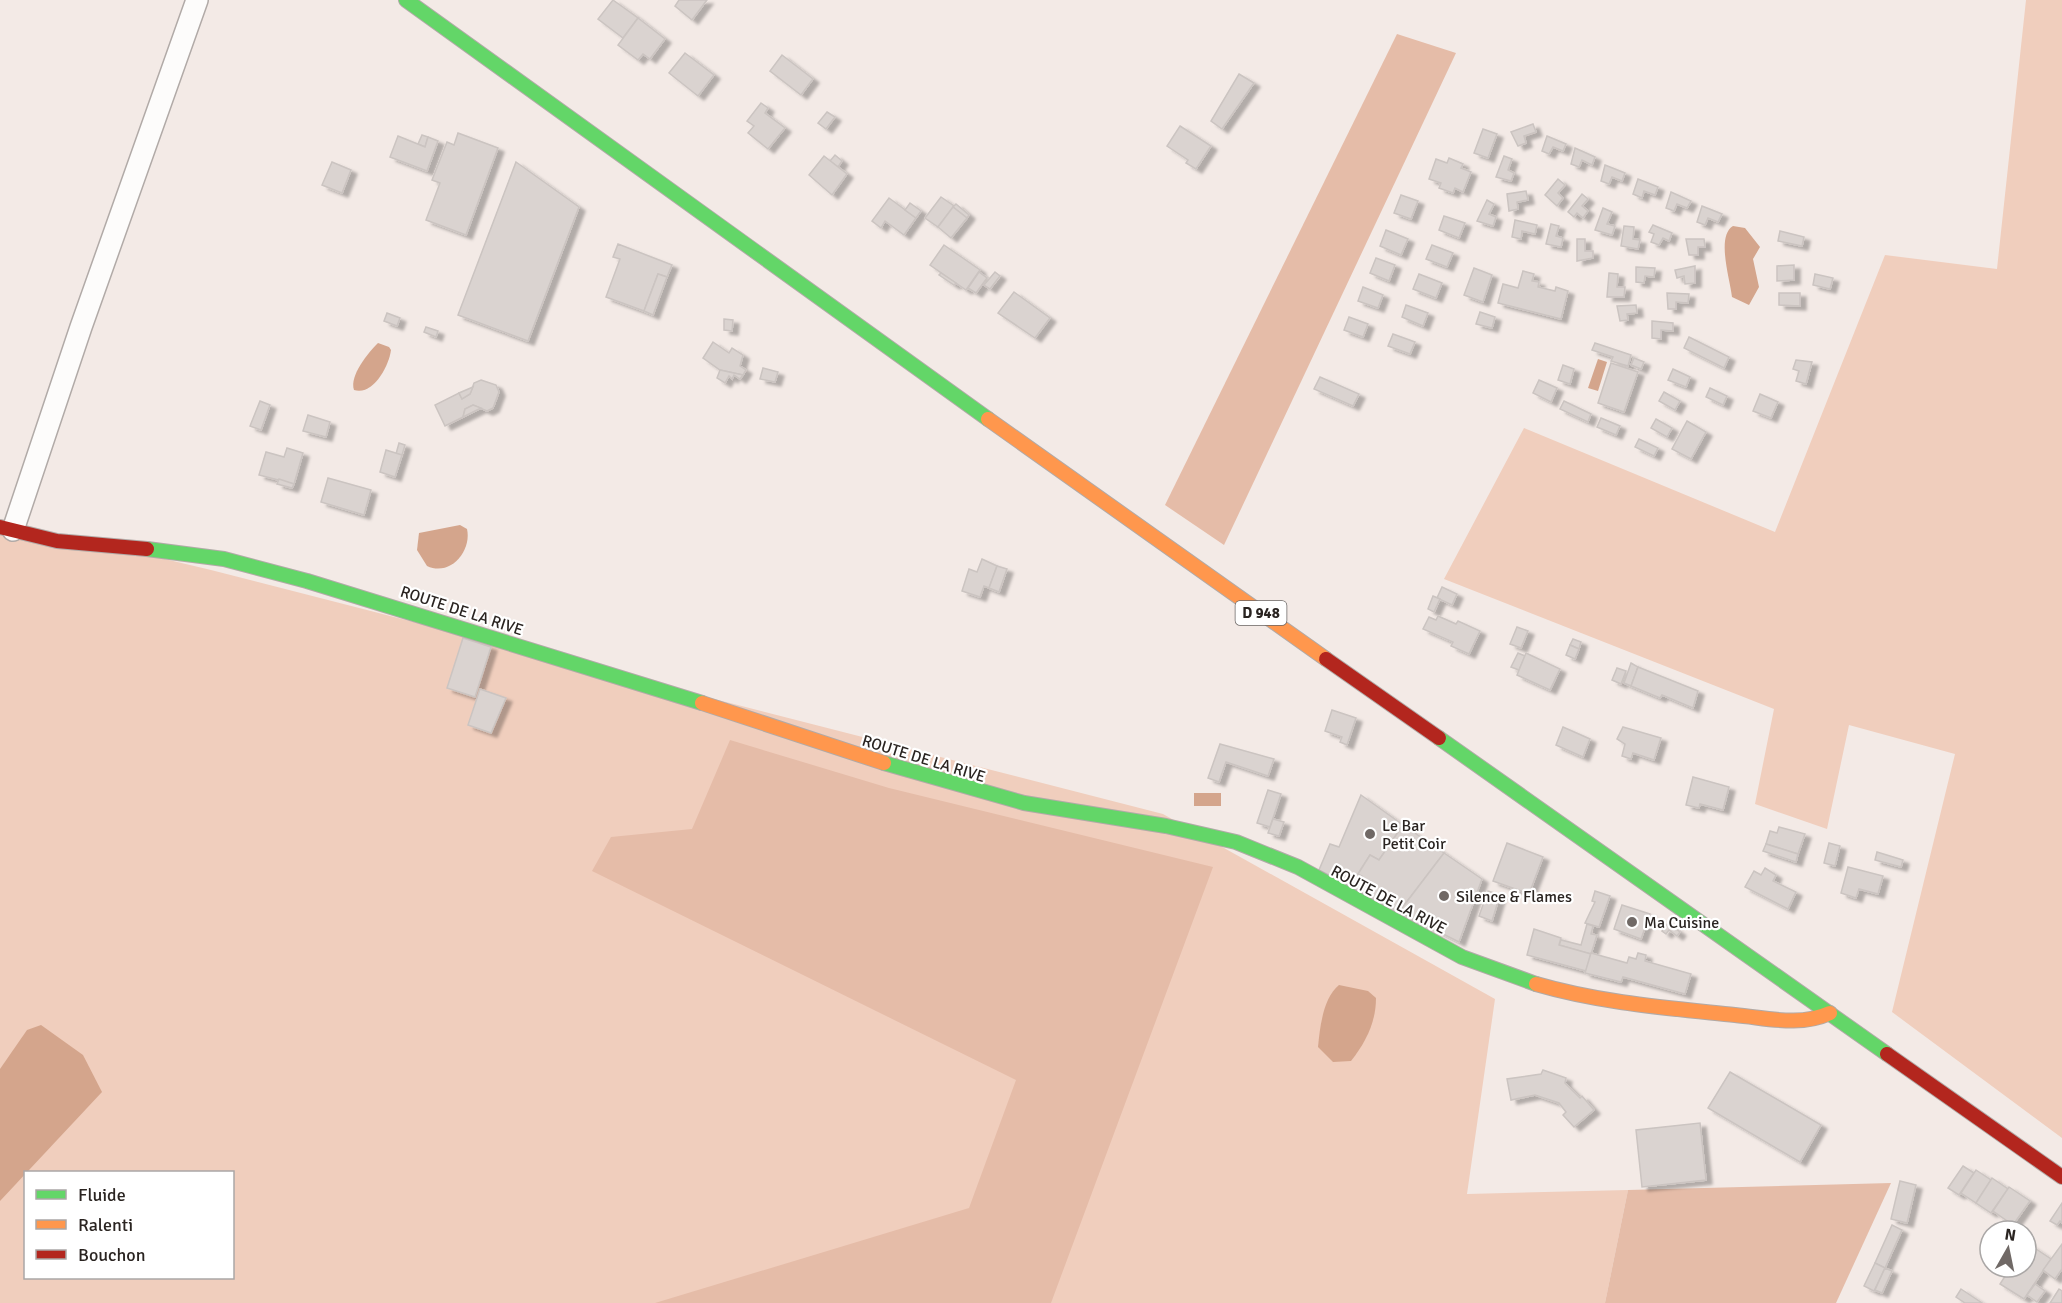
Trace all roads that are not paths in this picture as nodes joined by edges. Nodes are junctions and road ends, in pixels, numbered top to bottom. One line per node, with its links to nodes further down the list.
1 (197, 0): 3 (street)
2 (406, 0): 4 (main road, D 948)
3 (6, 528): 4 (main road, ROUTE DE LA RIVE)
4 (1830, 1013): 5 (main road, D 948)
5 (2062, 1177)

